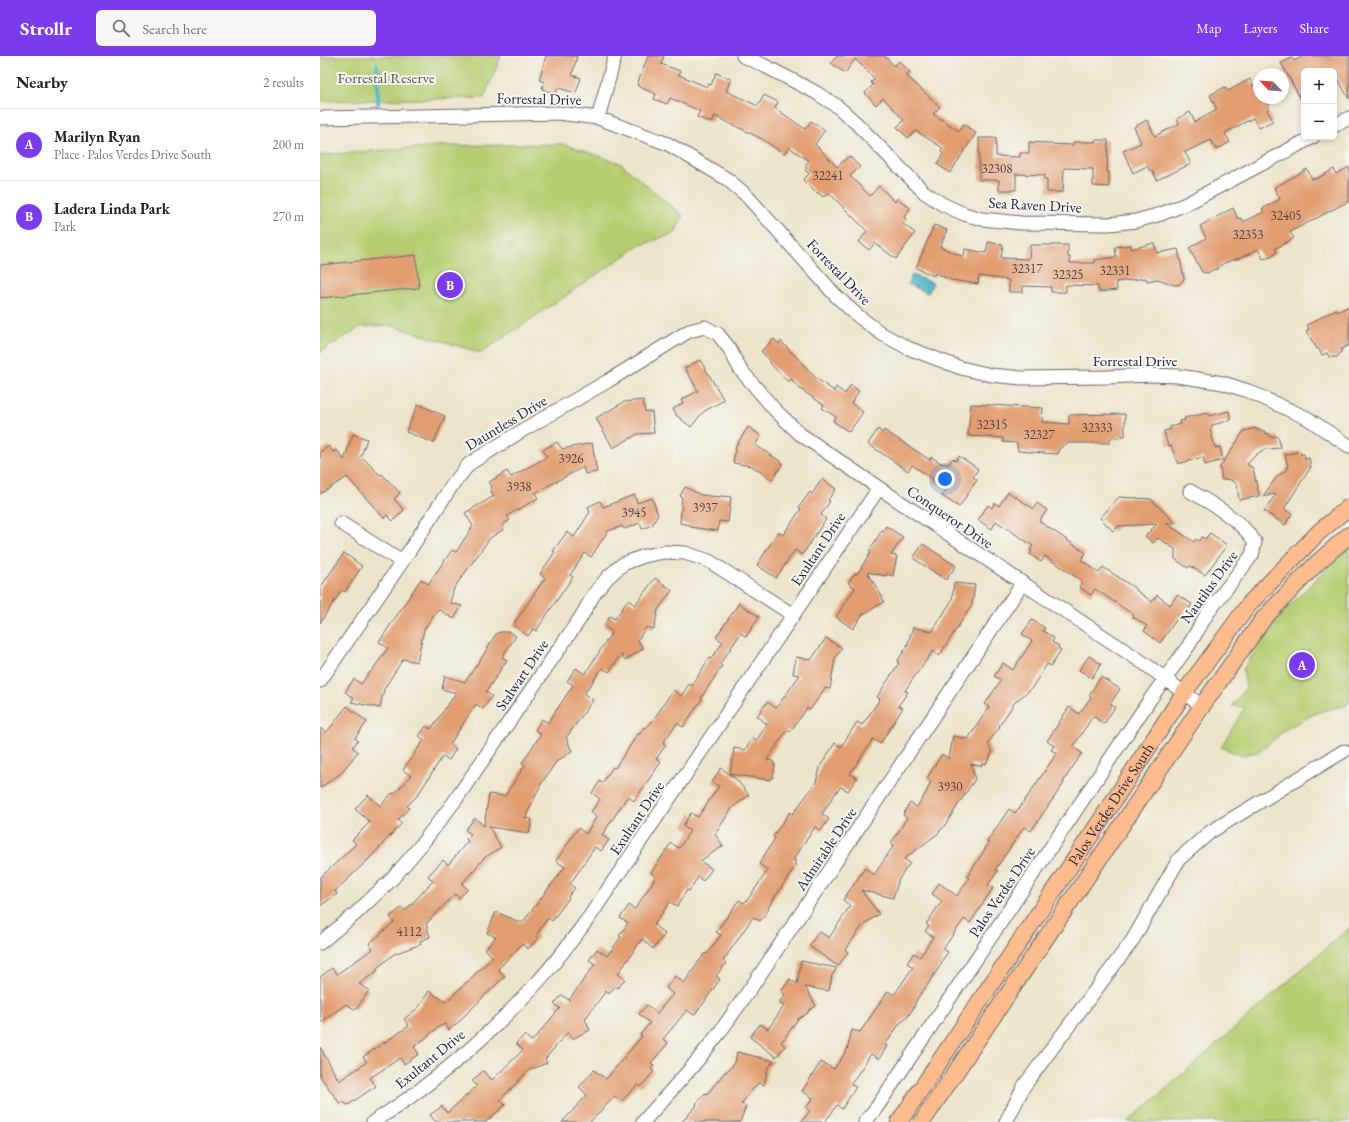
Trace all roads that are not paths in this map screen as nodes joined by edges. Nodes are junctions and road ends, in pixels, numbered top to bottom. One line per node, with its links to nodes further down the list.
1 (615, 56): 4 (street)
2 (743, 56): 7 (street, Sea Raven Drive)
3 (320, 118): 4 (street, Forrestal Drive)
4 (598, 118): 9 (street, Forrestal Drive)
5 (1349, 118): 6 (street)
6 (1337, 124)
7 (1307, 140)
8 (705, 327): 10 (street, Conqueror Drive); 15 (street, Dauntless Drive)
9 (1349, 446)
10 (879, 488): 16 (street, Conqueror Drive); 17 (street, Exultant Drive)
11 (1190, 491): 18 (street, Nautilus Drive)
12 (1349, 507): 20 (main road, Palos Verdes Drive South)
13 (341, 524): 15 (street)
14 (1349, 535): 21 (main road, Palos Verdes Drive South)
15 (402, 562): 19 (street, Dauntless Drive)
16 (1022, 584): 18 (street, Conqueror Drive); 25 (street, Admirable Drive)
17 (793, 615): 23 (street, Stalwart Drive); 24 (street, Exultant Drive)
18 (1164, 678): 20 (street, Conqueror Drive); 26 (street, Palos Verdes Drive)
19 (320, 681)
20 (1184, 693): 21 (street, Conqueror Drive); 27 (main road, Palos Verdes Drive South)
21 (1202, 706): 28 (main road, Palos Verdes Drive South)
22 (1344, 751): 29 (street)
23 (320, 943)
24 (373, 1122)
25 (643, 1122)
26 (866, 1122)
27 (899, 1122)
28 (922, 1122)
29 (1006, 1122)

